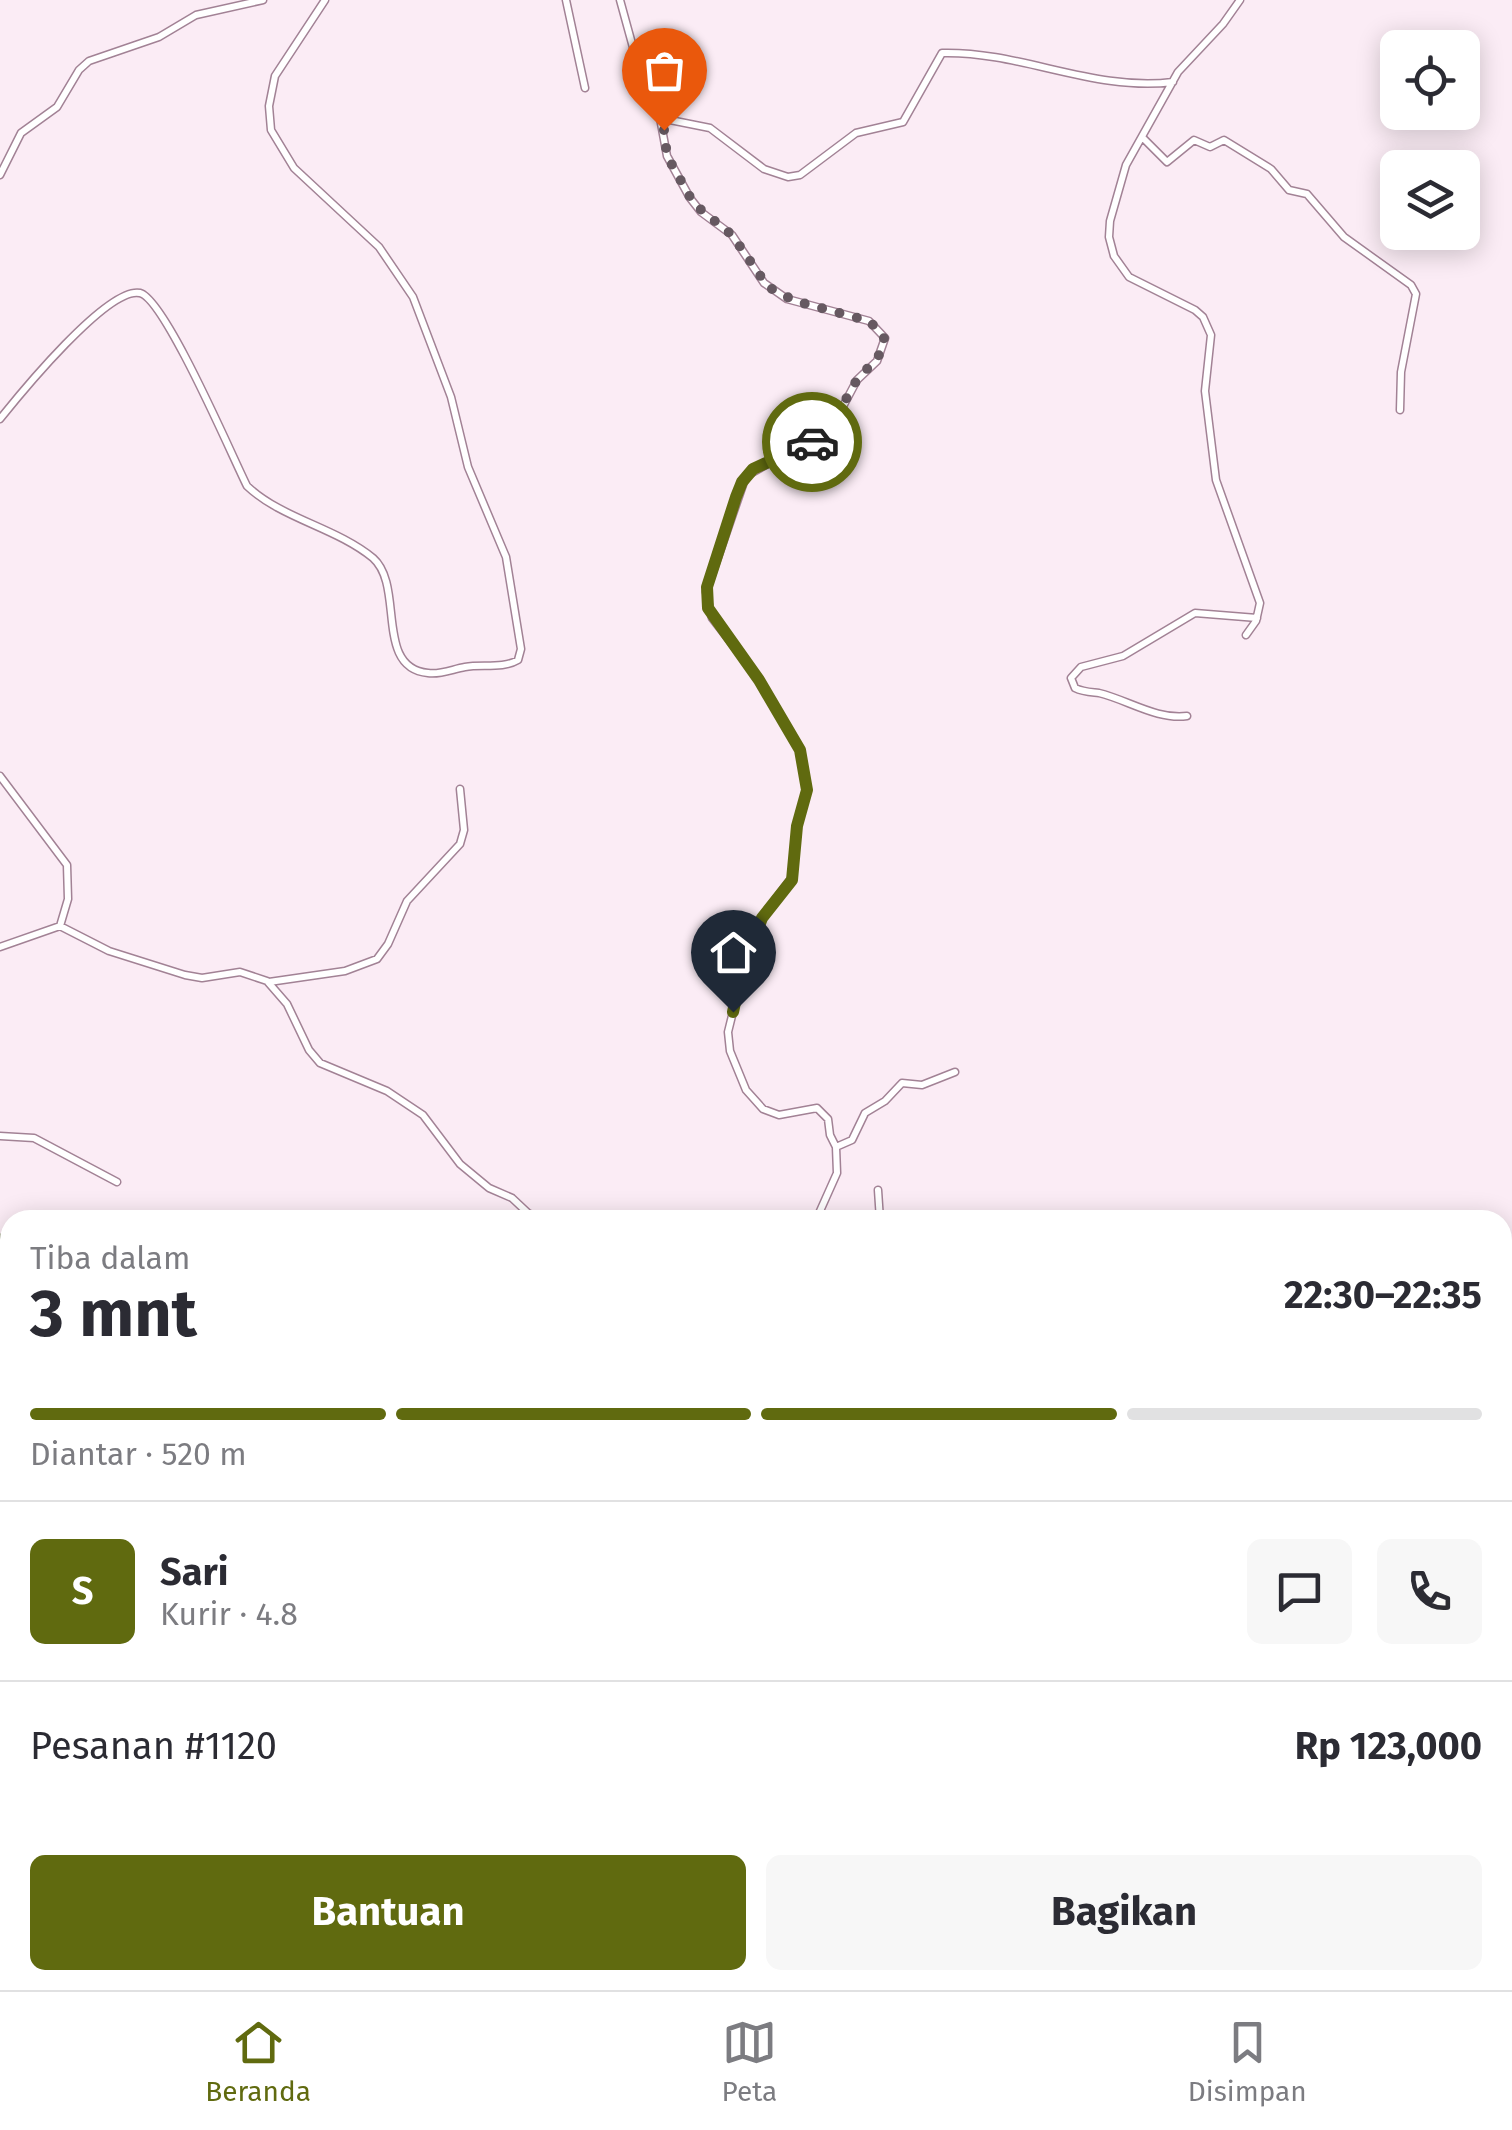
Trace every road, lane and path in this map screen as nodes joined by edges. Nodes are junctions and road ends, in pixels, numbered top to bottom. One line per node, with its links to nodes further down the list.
1 (263, 0): 10 (street)
2 (325, 0): 12 (street)
3 (566, 0): 7 (street)
4 (620, 0): 8 (street)
5 (1240, 0): 6 (street)
6 (1174, 82): 8 (street); 9 (street)
7 (584, 88)
8 (660, 118): 23 (street)
9 (1143, 138): 11 (street); 13 (street)
10 (0, 176)
11 (1400, 410)
12 (0, 419)
13 (1258, 618): 14 (street); 15 (street)
14 (1246, 635)
15 (1187, 716)
16 (0, 776): 18 (street)
17 (460, 789): 20 (street)
18 (60, 926): 19 (street); 20 (street)
19 (0, 947)
20 (269, 982): 26 (street)
21 (955, 1072): 23 (street)
22 (0, 1136): 24 (street)
23 (836, 1147): 27 (street)
24 (117, 1182)
25 (878, 1190): 28 (street)
26 (526, 1210)
27 (821, 1210)
28 (879, 1210)

